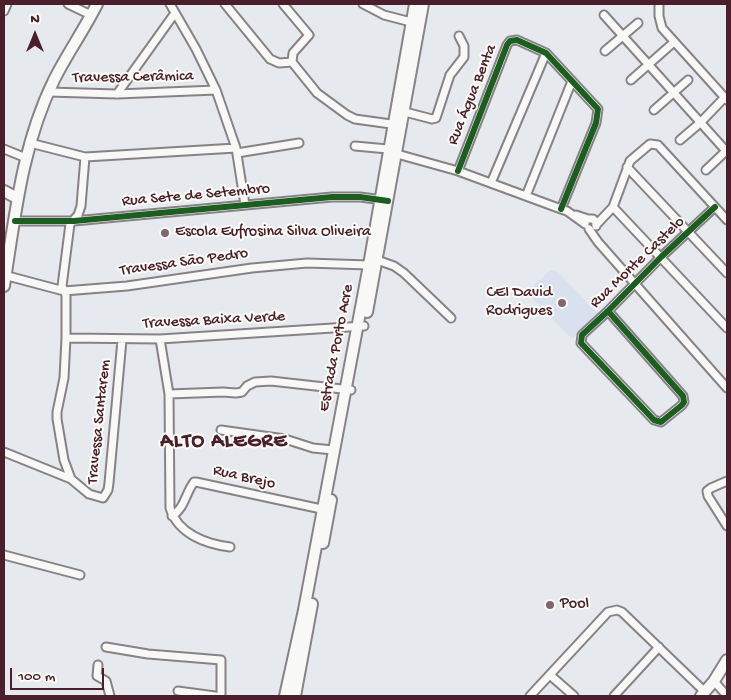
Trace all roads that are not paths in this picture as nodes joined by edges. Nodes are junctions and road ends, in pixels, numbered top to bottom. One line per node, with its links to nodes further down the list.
1 (7, 4): 11 (street)
2 (68, 4): 14 (street)
3 (97, 4): 14 (main road)
4 (170, 4): 12 (street)
5 (225, 4): 22 (street)
6 (283, 4): 22 (street)
7 (363, 4): 15 (street)
8 (415, 4): 15 (main road, Estrada Porto Acre)
9 (423, 4): 33 (main road, Estrada Porto Acre)
10 (661, 6): 19 (street)
11 (4, 12)
12 (175, 13): 27 (street); 29 (street)
13 (604, 15): 18 (street)
14 (91, 16): 28 (main road)
15 (412, 22): 35 (main road, Estrada Porto Acre)
16 (638, 23): 18 (street)
17 (459, 36): 33 (street)
18 (623, 37): 20 (street); 23 (street)
19 (674, 42): 23 (street); 31 (street)
20 (605, 51)
21 (546, 53): 26 (street, Rua Água Benta); 48 (street, Rua Água Benta); 49 (street)
22 (292, 62): 35 (street)
23 (648, 65): 24 (street); 30 (street)
24 (631, 80)
25 (688, 80): 30 (street)
26 (572, 81): 51 (street); 57 (street, Rua Água Benta)
27 (216, 90): 29 (street, Travessa Cerâmica); 41 (street)
28 (49, 92): 29 (street, Travessa Cerâmica); 37 (main road)
29 (116, 94)
30 (673, 94): 32 (street); 34 (street)
31 (726, 99): 34 (street)
32 (654, 110)
33 (404, 112): 35 (main road, Estrada Porto Acre)
34 (700, 124): 36 (street); 43 (street)
35 (397, 125): 42 (main road, Estrada Porto Acre)
36 (680, 140)
37 (30, 143): 44 (street); 45 (main road)
38 (299, 143): 41 (street)
39 (355, 146): 42 (street)
40 (4, 149): 45 (street)
41 (237, 151): 44 (street); 54 (street)
42 (392, 151): 48 (street); 53 (main road, Estrada Porto Acre)
43 (727, 151): 47 (street)
44 (85, 157): 60 (street)
45 (26, 158): 52 (main road)
46 (627, 167): 55 (street); 56 (street); 62 (street)
47 (706, 170)
48 (458, 171): 49 (street)
49 (491, 183): 51 (street)
50 (4, 191): 52 (main road)
51 (526, 196): 57 (street)
52 (17, 198): 59 (main road)
53 (384, 200): 54 (street, Rua Sete de Setembro); 64 (main road, Estrada Porto Acre)
54 (245, 205): 60 (street, Rua Sete de Setembro)
55 (715, 207): 58 (street); 62 (street, Rua Monte Castelo)
56 (613, 208): 61 (street); 63 (street, Rua Monte Castelo)
57 (564, 210): 61 (street)
58 (727, 220)
59 (15, 221): 60 (street, Rua Sete de Setembro); 66 (main road)
60 (74, 221): 68 (street)
61 (591, 224): 67 (street)
62 (689, 232): 63 (street, Rua Monte Castelo); 65 (street)
63 (661, 257): 67 (street, Rua Monte Castelo); 72 (street, Rua Monte Castelo)
64 (373, 262): 68 (street, Travessa São Pedro); 70 (street); 71 (main road, Estrada Porto Acre)
65 (727, 273)
66 (4, 279): 68 (street, Travessa São Pedro)
67 (634, 283): 69 (street, Rua Monte Castelo); 76 (street)
68 (64, 291): 73 (street)
69 (608, 311): 69 (street, Rua Monte Castelo)
70 (451, 318)
71 (360, 326): 74 (street, Travessa Baixa Verde); 77 (main road, Estrada Porto Acre)
72 (727, 328)
73 (66, 338): 75 (street, Travessa Baixa Verde); 82 (street)
74 (160, 339): 75 (street, Travessa Baixa Verde); 78 (street)
75 (122, 340): 82 (street, Travessa Santarem)
76 (727, 388)
77 (348, 390): 78 (street); 80 (main road, Estrada Porto Acre); 84 (main road, Estrada Porto Acre)
78 (169, 394): 85 (street)
79 (221, 430): 80 (street)
80 (333, 450): 84 (main road, Estrada Porto Acre)
81 (4, 452): 82 (street)
82 (71, 479)
83 (727, 481): 86 (street)
84 (326, 510): 85 (street, Rua Brejo); 101 (main road, Estrada Porto Acre); 102 (main road, Estrada Porto Acre)
85 (172, 516): 87 (street)
86 (727, 526)
87 (230, 547)
88 (4, 555): 89 (street)
89 (80, 575)
90 (106, 647): 100 (street)
91 (659, 647): 94 (street); 97 (street); 105 (street)
92 (727, 660): 95 (main road)
93 (98, 665): 98 (street)
94 (550, 675): 103 (street); 104 (street)
95 (714, 681): 97 (main road); 106 (street)
96 (178, 691): 99 (street)
97 (703, 694)
98 (110, 696)
99 (215, 696)
100 (221, 696)
101 (285, 696)
102 (295, 696)
103 (530, 696)
104 (574, 696)
105 (614, 696)
106 (727, 696)

